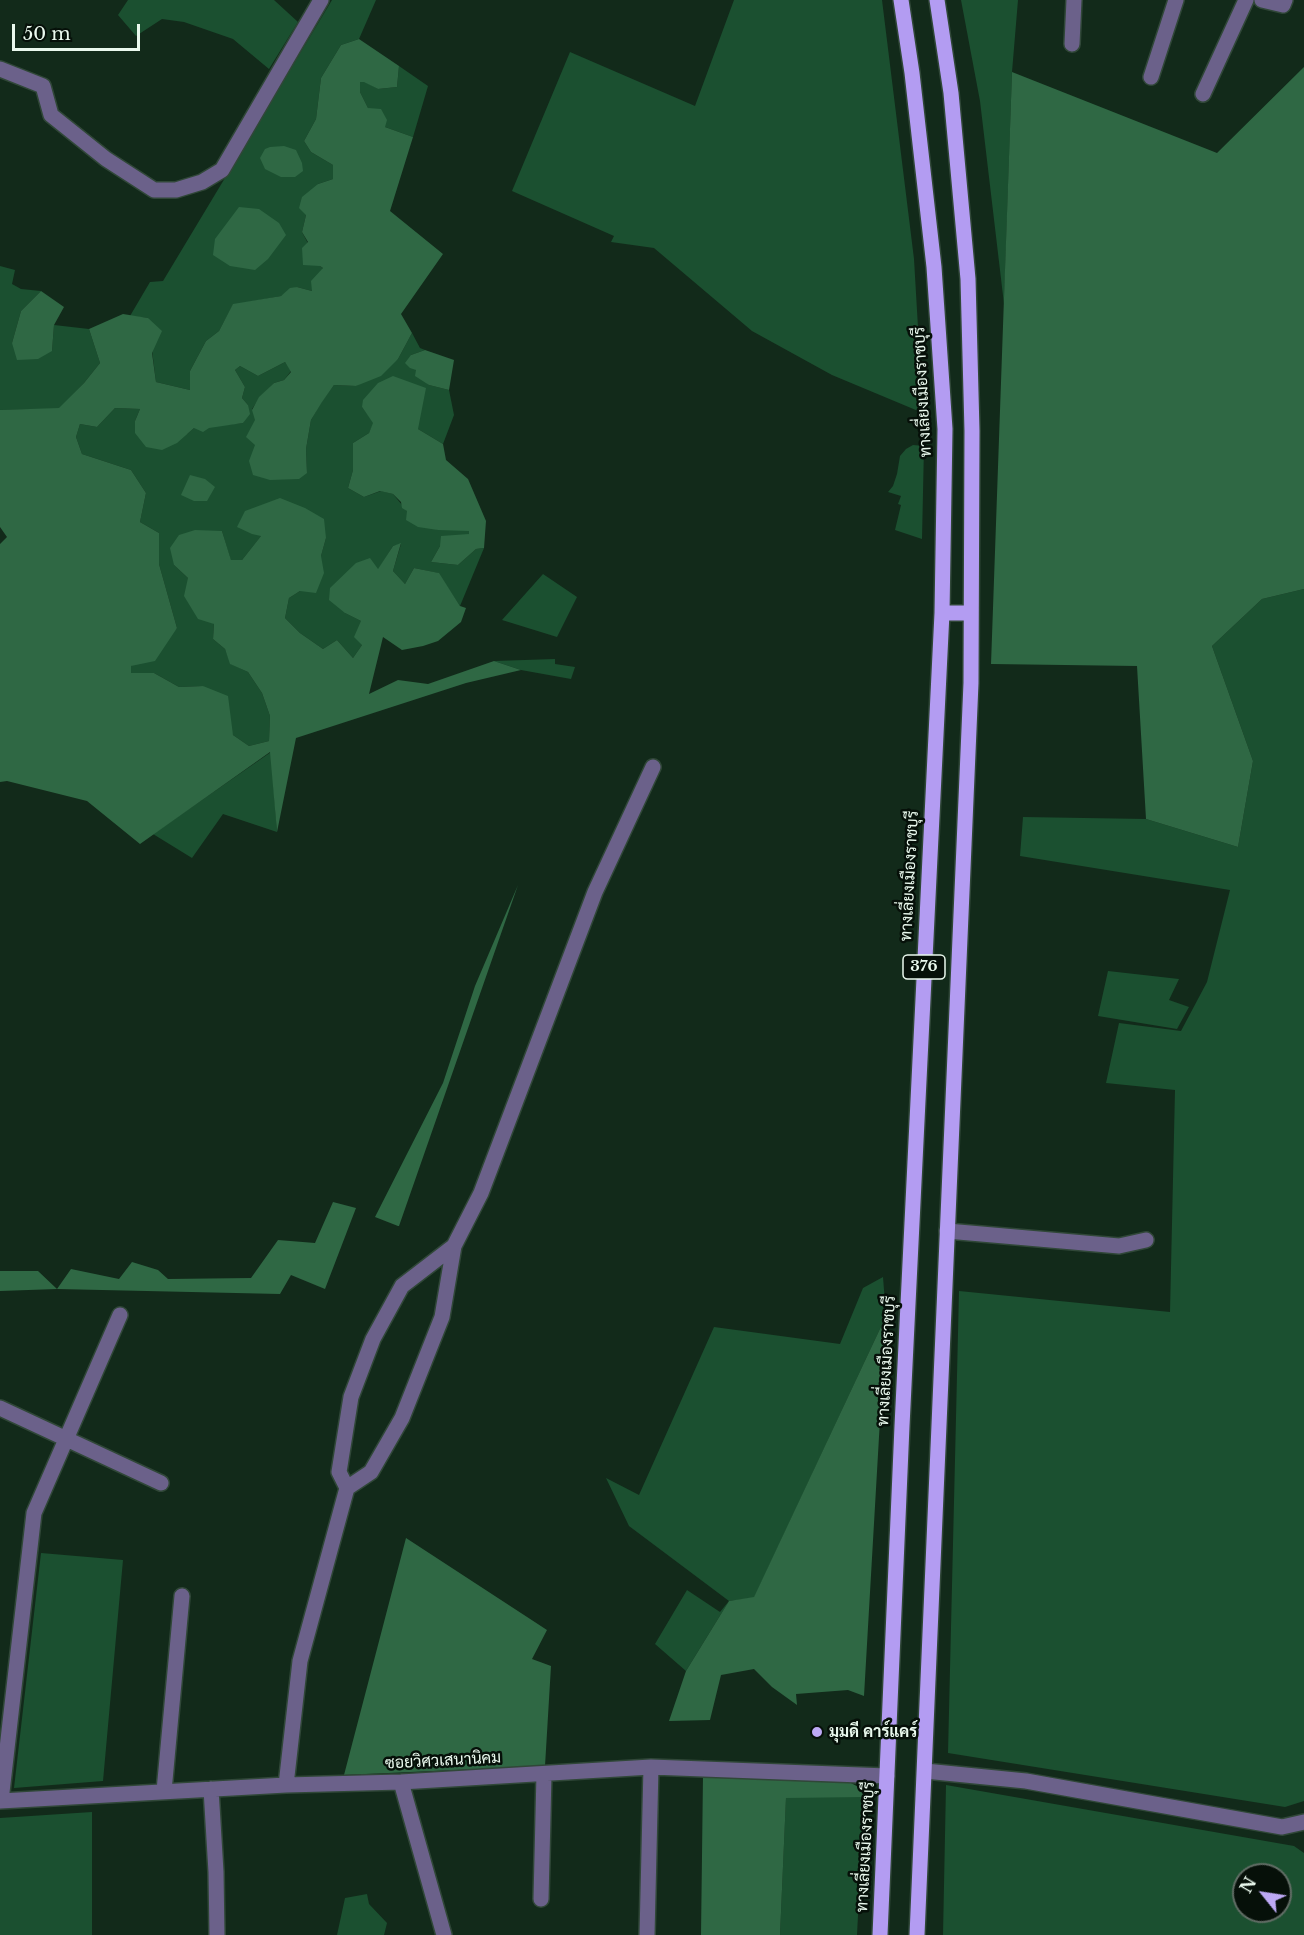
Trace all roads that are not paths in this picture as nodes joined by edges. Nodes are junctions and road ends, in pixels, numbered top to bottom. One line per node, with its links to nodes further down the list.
1 (321, 0): 10 (street)
2 (901, 0): 13 (main road, ทางเลี่ยงเมืองราชบุรี / 376)
3 (937, 0): 14 (main road, 376)
4 (1074, 0): 9 (street)
5 (1176, 0): 11 (street)
6 (1246, 0): 12 (street)
7 (1262, 0): 8 (street)
8 (1285, 0)
9 (1072, 44)
10 (0, 69)
11 (1151, 77)
12 (1203, 94)
13 (942, 613): 14 (main road); 28 (main road, ทางเลี่ยงเมืองราชบุรี / 376)
14 (971, 614): 16 (main road, 376)
15 (653, 767): 18 (street)
16 (947, 1231): 17 (street); 26 (main road, 376)
17 (1146, 1240)
18 (454, 1246): 23 (street); 23 (street)
19 (120, 1315): 21 (street)
20 (0, 1408): 21 (street)
21 (66, 1439): 22 (street); 33 (street)
22 (161, 1483)
23 (347, 1488): 30 (street)
24 (182, 1596): 32 (street)
25 (651, 1767): 27 (street, ซอยวิศวเสนานิคม); 28 (street, ซอยวิศวเสนานิคม); 38 (street)
26 (925, 1771): 34 (street); 40 (main road, 376)
27 (544, 1774): 29 (street, ซอยวิศวเสนานิคม); 35 (street)
28 (887, 1776): 39 (main road, ทางเลี่ยงเมืองราชบุรี / 376)
29 (401, 1782): 30 (street, ซอยวิศวเสนานิคม); 37 (street)
30 (286, 1785): 31 (street, ซอยวิศวเสนานิคม)
31 (211, 1789): 32 (street, ซอยวิศวเสนานิคม); 36 (street)
32 (164, 1791): 33 (street, ซอยวิศวเสนานิคม)
33 (0, 1801)
34 (1304, 1822)
35 (540, 1899)
36 (217, 1935)
37 (444, 1935)
38 (647, 1935)
39 (880, 1935)
40 (917, 1935)

